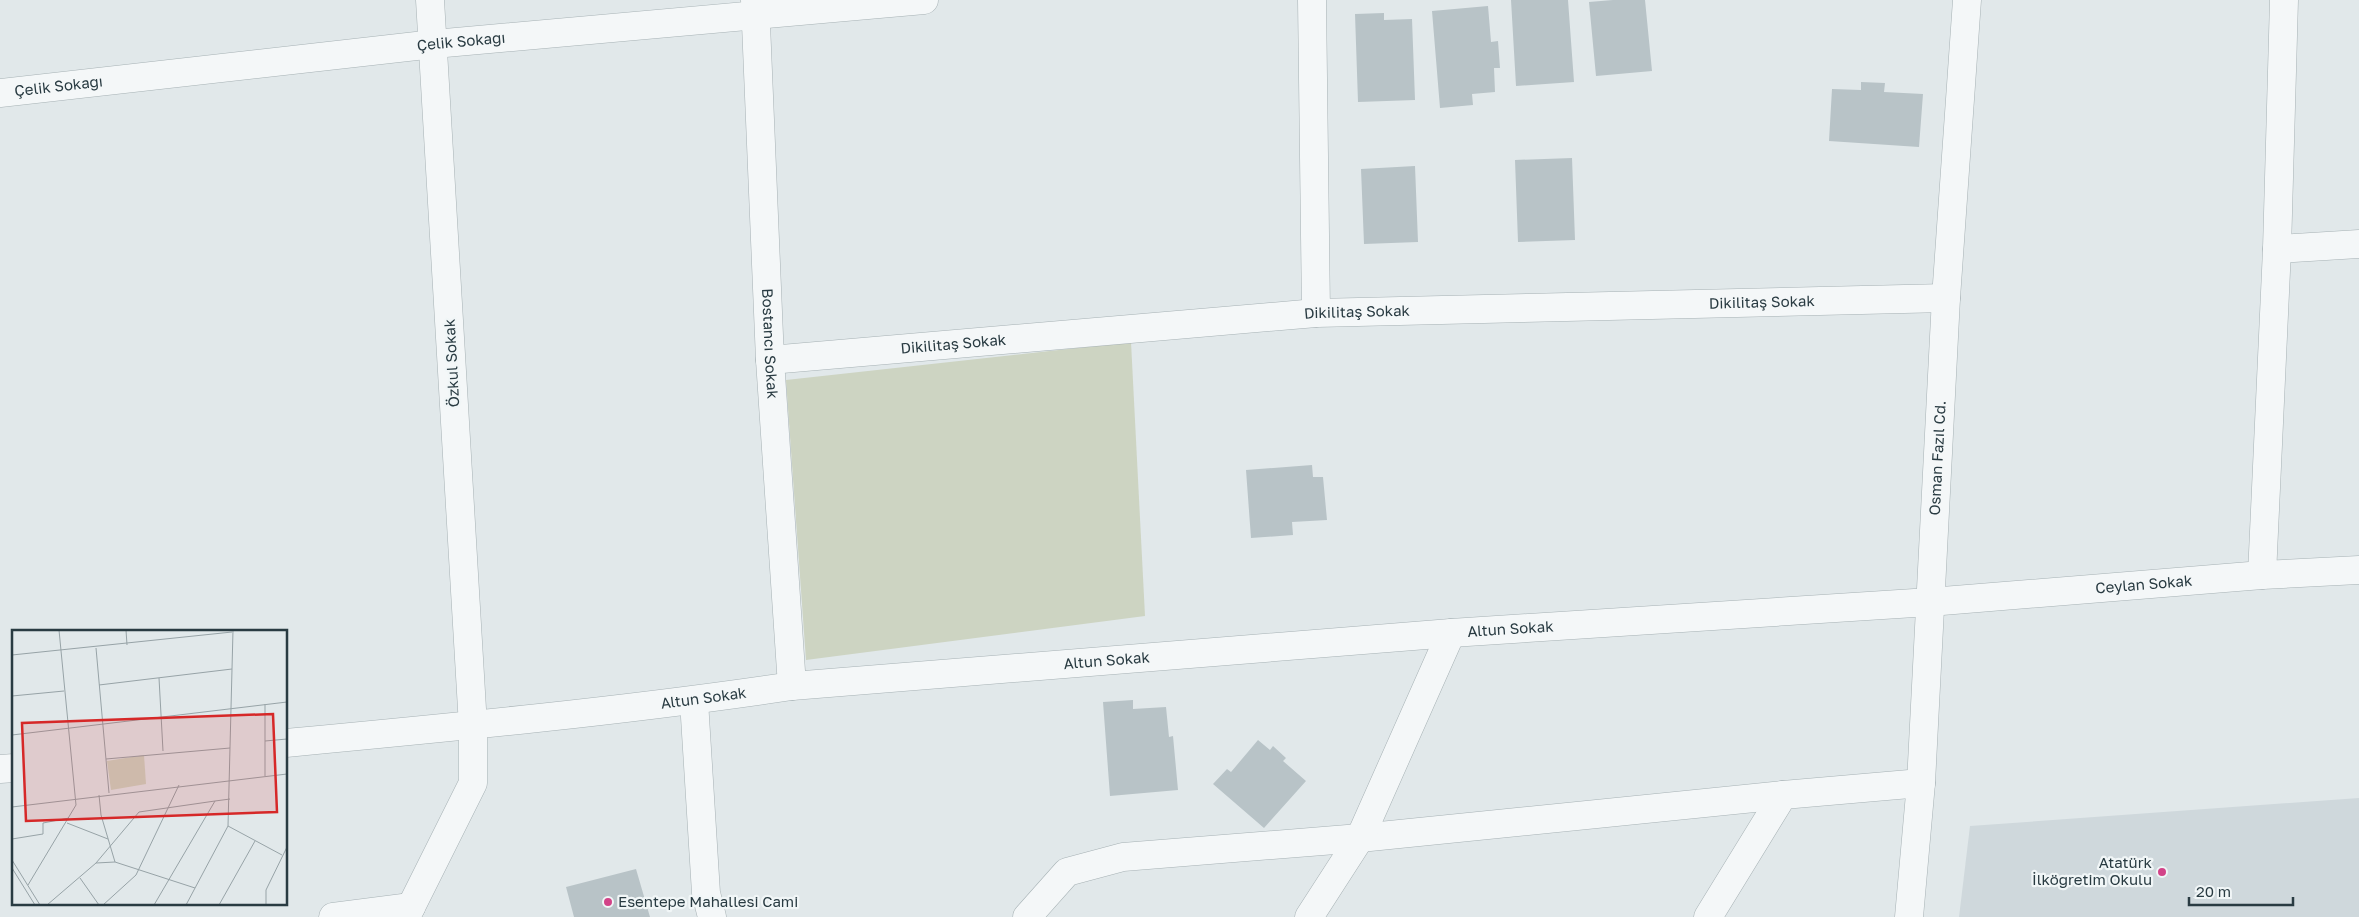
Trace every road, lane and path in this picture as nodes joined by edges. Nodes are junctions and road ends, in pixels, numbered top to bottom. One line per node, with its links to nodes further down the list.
1 (430, 0): 7 (street, Özkul Sokak)
2 (924, 0): 6 (street, Çelik Sokağı)
3 (1312, 0): 12 (street)
4 (1967, 0): 11 (street, Osman Fazıl Cd.)
5 (2284, 0): 10 (street)
6 (755, 7): 7 (street, Çelik Sokağı); 13 (street, Bostancı Sokak)
7 (434, 44): 8 (street, Çelik Sokağı); 20 (street, Özkul Sokak)
8 (0, 93)
9 (2359, 244): 10 (street)
10 (2277, 249): 15 (street)
11 (1946, 298): 12 (street, Dikilitaş Sokak); 16 (street, Osman Fazıl Cd.)
12 (1316, 313): 13 (street, Dikilitaş Sokak)
13 (770, 360): 18 (street, Bostancı Sokak)
14 (2359, 570): 15 (street, Ceylan Sokak)
15 (2262, 575): 16 (street, Ceylan Sokak)
16 (1930, 602): 17 (street, Altun Sokak); 22 (street, Osman Fazıl Cd.)
17 (1452, 633): 18 (street, Altun Sokak); 24 (street)
18 (792, 686): 19 (street, Altun Sokak)
19 (694, 701): 20 (street, Altun Sokak); 27 (street)
20 (472, 726): 21 (street, Altun Sokak); 25 (street, Özkul Sokak)
21 (288, 743)
22 (1921, 783): 23 (street); 31 (street, Osman Fazıl Cd.)
23 (1783, 795): 24 (street); 30 (street)
24 (1360, 838): 28 (street); 29 (street)
25 (408, 912): 26 (street)
26 (333, 917)
27 (712, 917)
28 (1027, 917)
29 (1309, 917)
30 (1708, 917)
31 (1910, 917)

